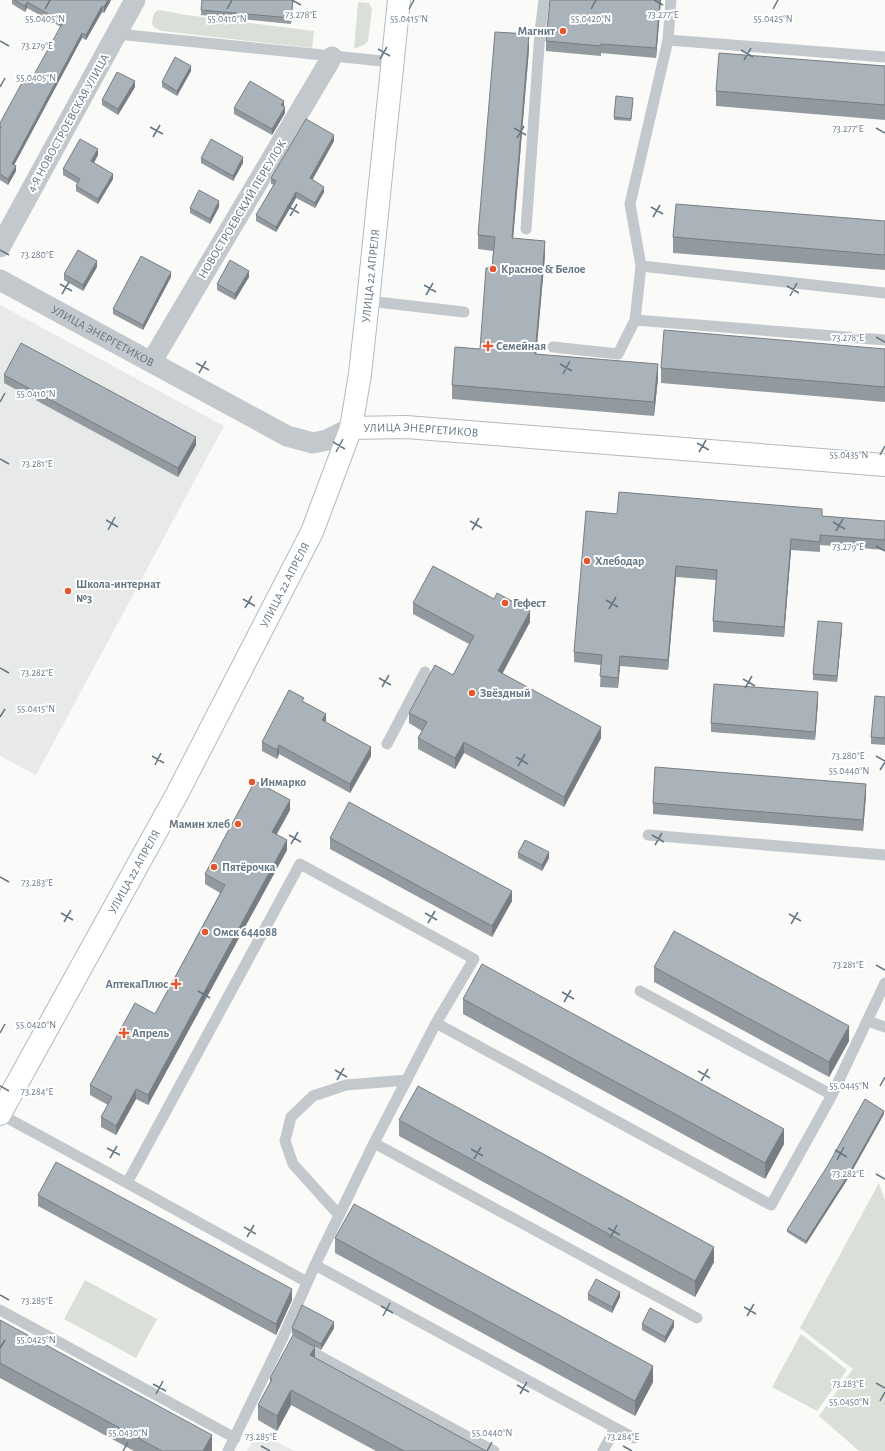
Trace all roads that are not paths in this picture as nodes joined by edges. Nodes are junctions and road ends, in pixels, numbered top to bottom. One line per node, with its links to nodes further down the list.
1 (135, 0): 5 (street, 4-Я НОВОСТРОЕВСКАЯ УЛИЦА)
2 (399, 0): 9 (main road, УЛИЦА 22 АПРЕЛЯ)
3 (544, 0): 10 (lane)
4 (672, 0): 6 (lane)
5 (117, 34): 7 (lane); 11 (street, 4-Я НОВОСТРОЕВСКАЯ УЛИЦА)
6 (668, 40): 8 (lane); 12 (lane)
7 (332, 56): 9 (lane); 20 (street, НОВОСТРОЕВСКИЙ ПЕРЕУЛОК)
8 (885, 57)
9 (392, 62): 15 (main road, УЛИЦА 22 АПРЕЛЯ)
10 (526, 229)
11 (0, 247)
12 (641, 266): 14 (lane); 17 (lane)
13 (0, 280): 20 (street, УЛИЦА ЭНЕРГЕТИКОВ)
14 (885, 293)
15 (368, 301): 16 (lane); 21 (main road, УЛИЦА 22 АПРЕЛЯ)
16 (464, 312)
17 (634, 320): 18 (lane); 19 (lane)
18 (885, 340)
19 (553, 348)
20 (152, 362): 21 (street, УЛИЦА ЭНЕРГЕТИКОВ)
21 (351, 428): 22 (main road, УЛИЦА ЭНЕРГЕТИКОВ); 34 (main road, УЛИЦА 22 АПРЕЛЯ)
22 (885, 465)
23 (425, 672): 24 (lane)
24 (387, 744)
25 (648, 835): 26 (lane)
26 (885, 855)
27 (885, 983): 29 (lane)
28 (640, 991): 33 (lane)
29 (868, 1021): 31 (lane); 33 (lane)
30 (436, 1023): 32 (lane); 33 (lane); 36 (lane)
31 (885, 1027)
32 (407, 1080): 35 (lane); 37 (lane)
33 (832, 1095)
34 (0, 1114): 36 (lane)
35 (374, 1143): 37 (lane); 41 (lane)
36 (127, 1183): 39 (lane)
37 (339, 1215): 38 (lane)
38 (315, 1264): 39 (lane); 43 (lane)
39 (307, 1282): 42 (lane)
40 (0, 1310): 44 (lane)
41 (697, 1318)
42 (283, 1336): 44 (lane); 47 (lane)
43 (615, 1428): 45 (lane); 48 (lane)
44 (235, 1438): 46 (lane)
45 (634, 1438)
46 (228, 1451)
47 (494, 1451)
48 (603, 1451)

